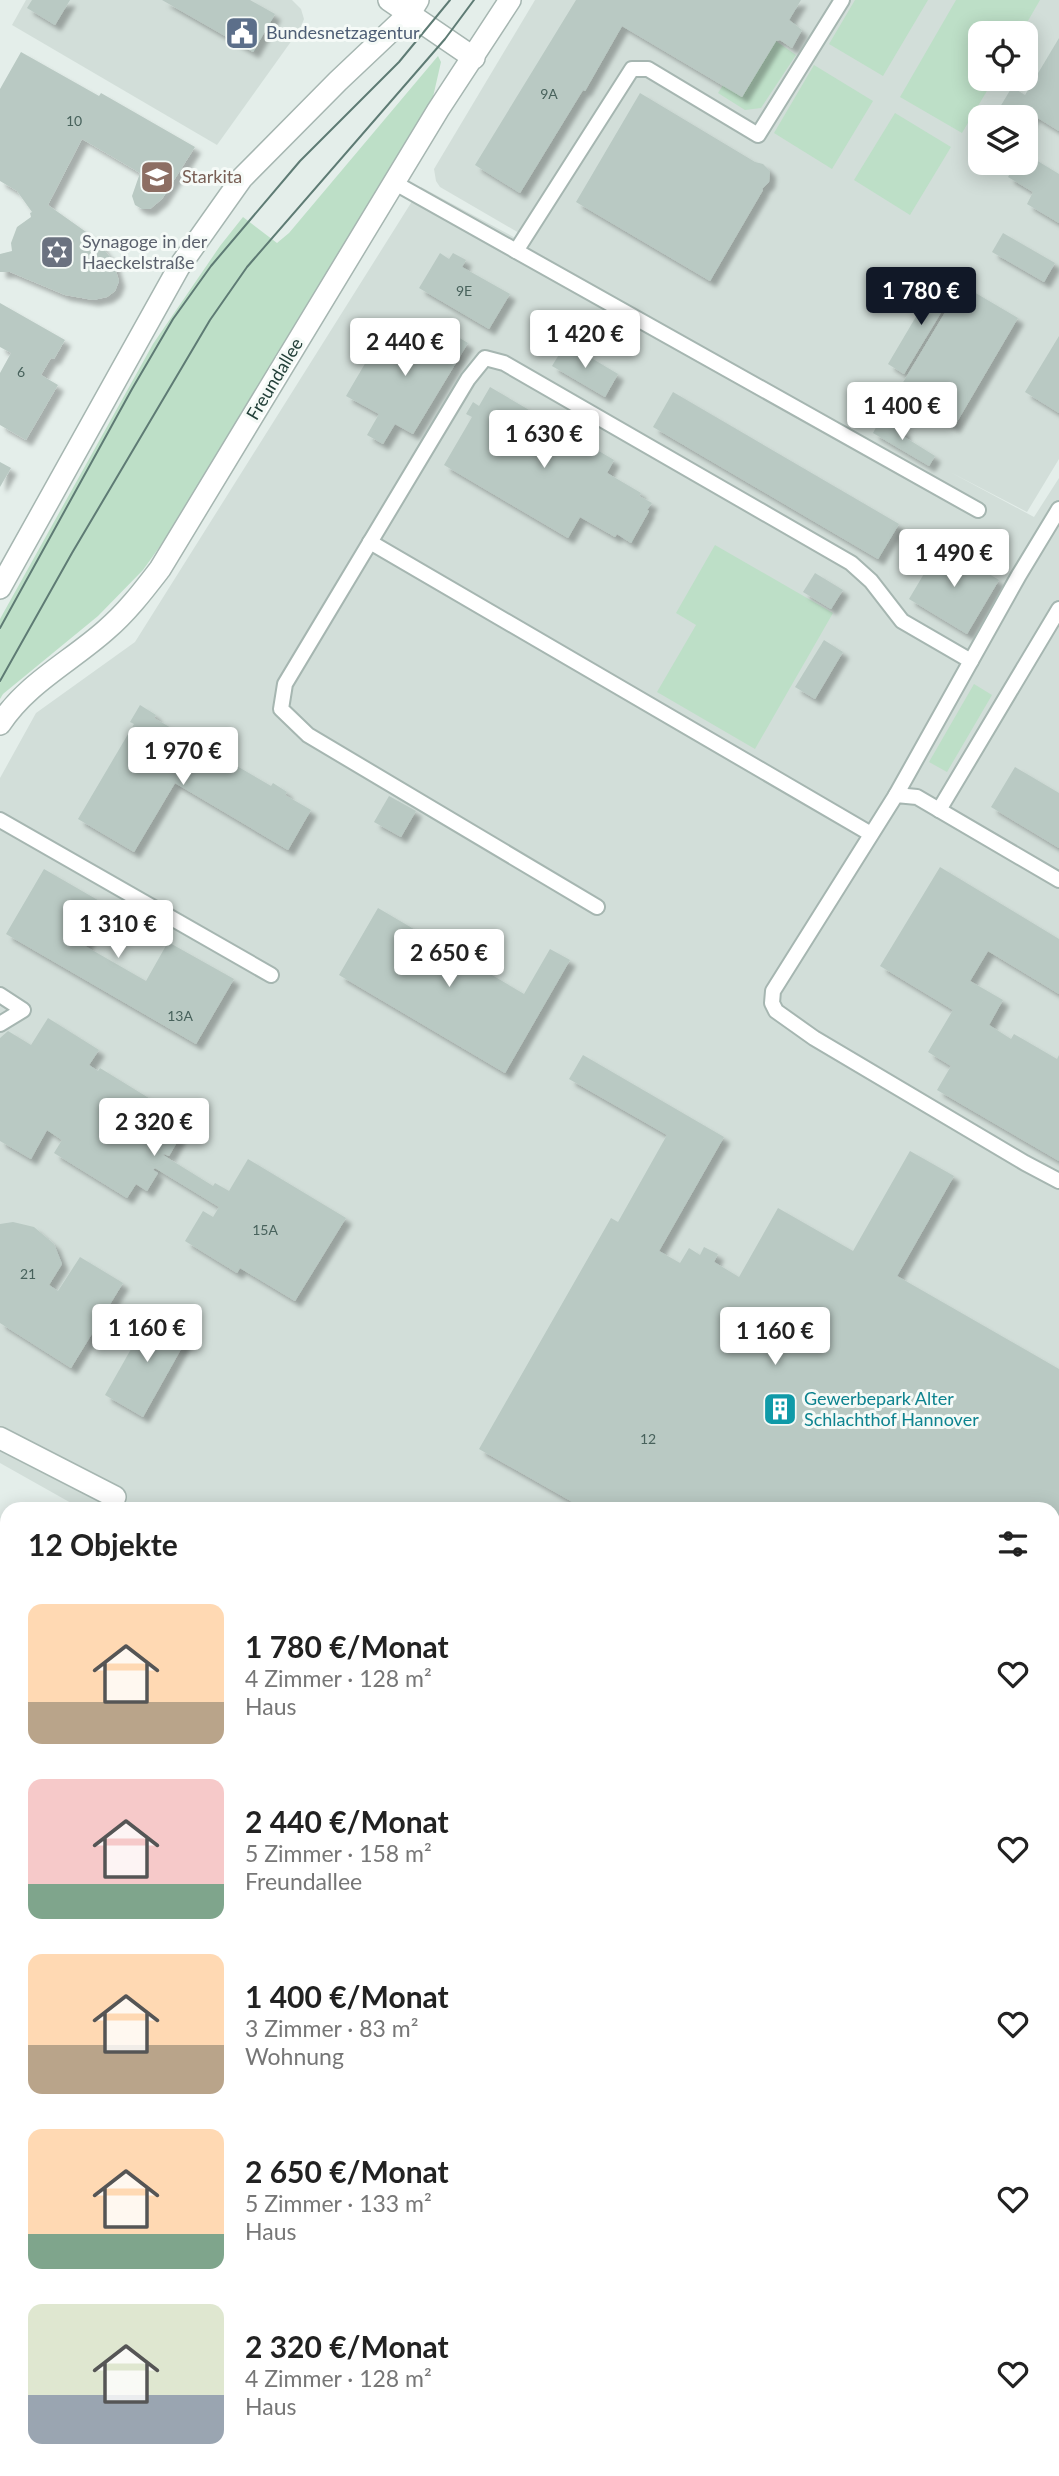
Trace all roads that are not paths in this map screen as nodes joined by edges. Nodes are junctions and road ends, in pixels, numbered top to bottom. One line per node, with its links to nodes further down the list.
1 (389, 0): 4 (street)
2 (510, 0): 5 (street, Freundallee)
3 (842, 0): 7 (lane)
4 (414, 7): 5 (street); 11 (street)
5 (474, 58): 6 (street, Freundallee)
6 (395, 183): 7 (lane); 14 (street, Freundallee)
7 (516, 251): 9 (lane)
8 (1059, 509): 13 (lane)
9 (978, 510)
10 (370, 542): 13 (lane); 18 (lane); 20 (lane)
11 (0, 588)
12 (1059, 609): 16 (lane)
13 (971, 661): 15 (lane)
14 (0, 724)
15 (896, 795): 16 (lane); 18 (lane)
16 (939, 810): 19 (lane)
17 (0, 820): 21 (lane)
18 (871, 834): 24 (lane)
19 (1059, 880)
20 (597, 907)
21 (271, 975)
22 (0, 995): 23 (lane)
23 (0, 1024)
24 (1059, 1181)
25 (0, 1438): 26 (street)
26 (116, 1497)

